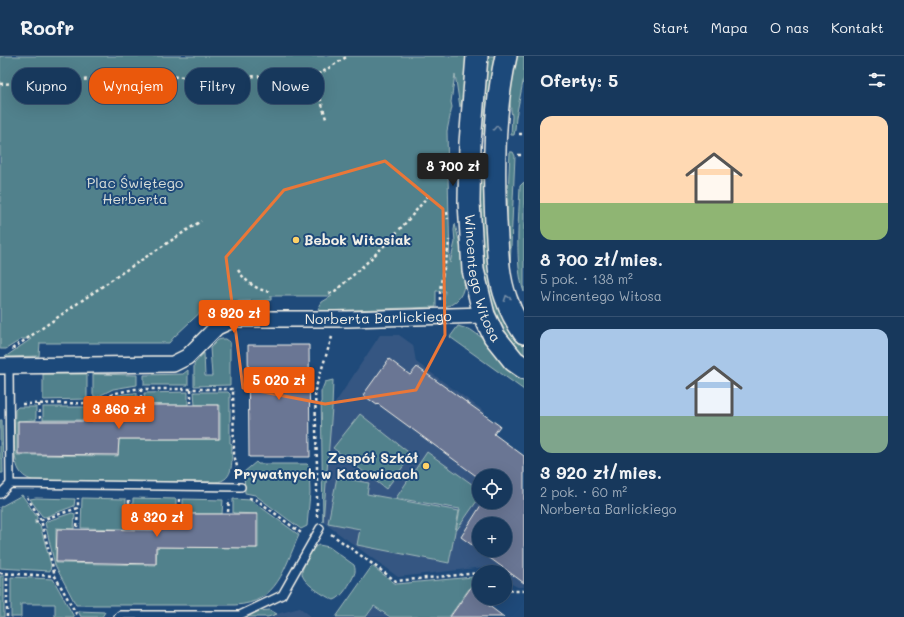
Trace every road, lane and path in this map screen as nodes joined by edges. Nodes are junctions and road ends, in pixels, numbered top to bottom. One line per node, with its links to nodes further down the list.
1 (348, 56): 4 (path)
2 (477, 56): 21 (street, Wincentego Witosa)
3 (506, 56): 24 (street, Wincentego Witosa, one-way to 3)
4 (324, 70)
5 (258, 76): 6 (path)
6 (0, 84)
7 (322, 104): 8 (path)
8 (326, 119)
9 (519, 134): 10 (path)
10 (524, 134)
11 (518, 155): 12 (path)
12 (524, 155)
13 (430, 193): 20 (path)
14 (447, 212): 16 (path)
15 (201, 221): 25 (path)
16 (449, 225)
17 (450, 237): 22 (path)
18 (238, 270): 19 (path)
19 (271, 292)
20 (329, 294)
21 (484, 315): 22 (street, Norberta Barlickiego); 26 (street, Wincentego Witosa)
22 (441, 316): 25 (street, Norberta Barlickiego)
23 (334, 333): 51 (path)
24 (524, 333)
25 (5, 361): 32 (lane)
26 (524, 368)
27 (141, 389): 28 (path); 29 (path); 30 (path)
28 (191, 389): 31 (path); 37 (path)
29 (141, 402)
30 (91, 403): 33 (path); 35 (path)
31 (191, 403)
32 (9, 404): 33 (path); 36 (lane)
33 (39, 404): 34 (path)
34 (40, 418)
35 (92, 418)
36 (10, 484): 37 (lane); 38 (lane)
37 (240, 488): 43 (path)
38 (0, 494)
39 (78, 495): 44 (path)
40 (31, 496): 47 (path)
41 (122, 496): 50 (path)
42 (179, 497): 45 (path)
43 (241, 497): 46 (path); 51 (path)
44 (78, 508): 47 (path); 49 (path)
45 (179, 512)
46 (228, 512)
47 (41, 520): 48 (path); 55 (path)
48 (35, 522)
49 (77, 526)
50 (129, 527)
51 (320, 528): 54 (path); 60 (lane)
52 (0, 573): 53 (path)
53 (7, 574): 55 (path); 58 (path)
54 (472, 574)
55 (55, 576): 59 (path)
56 (512, 590): 57 (path)
57 (524, 591)
58 (7, 617)
59 (78, 617)
60 (118, 617)

